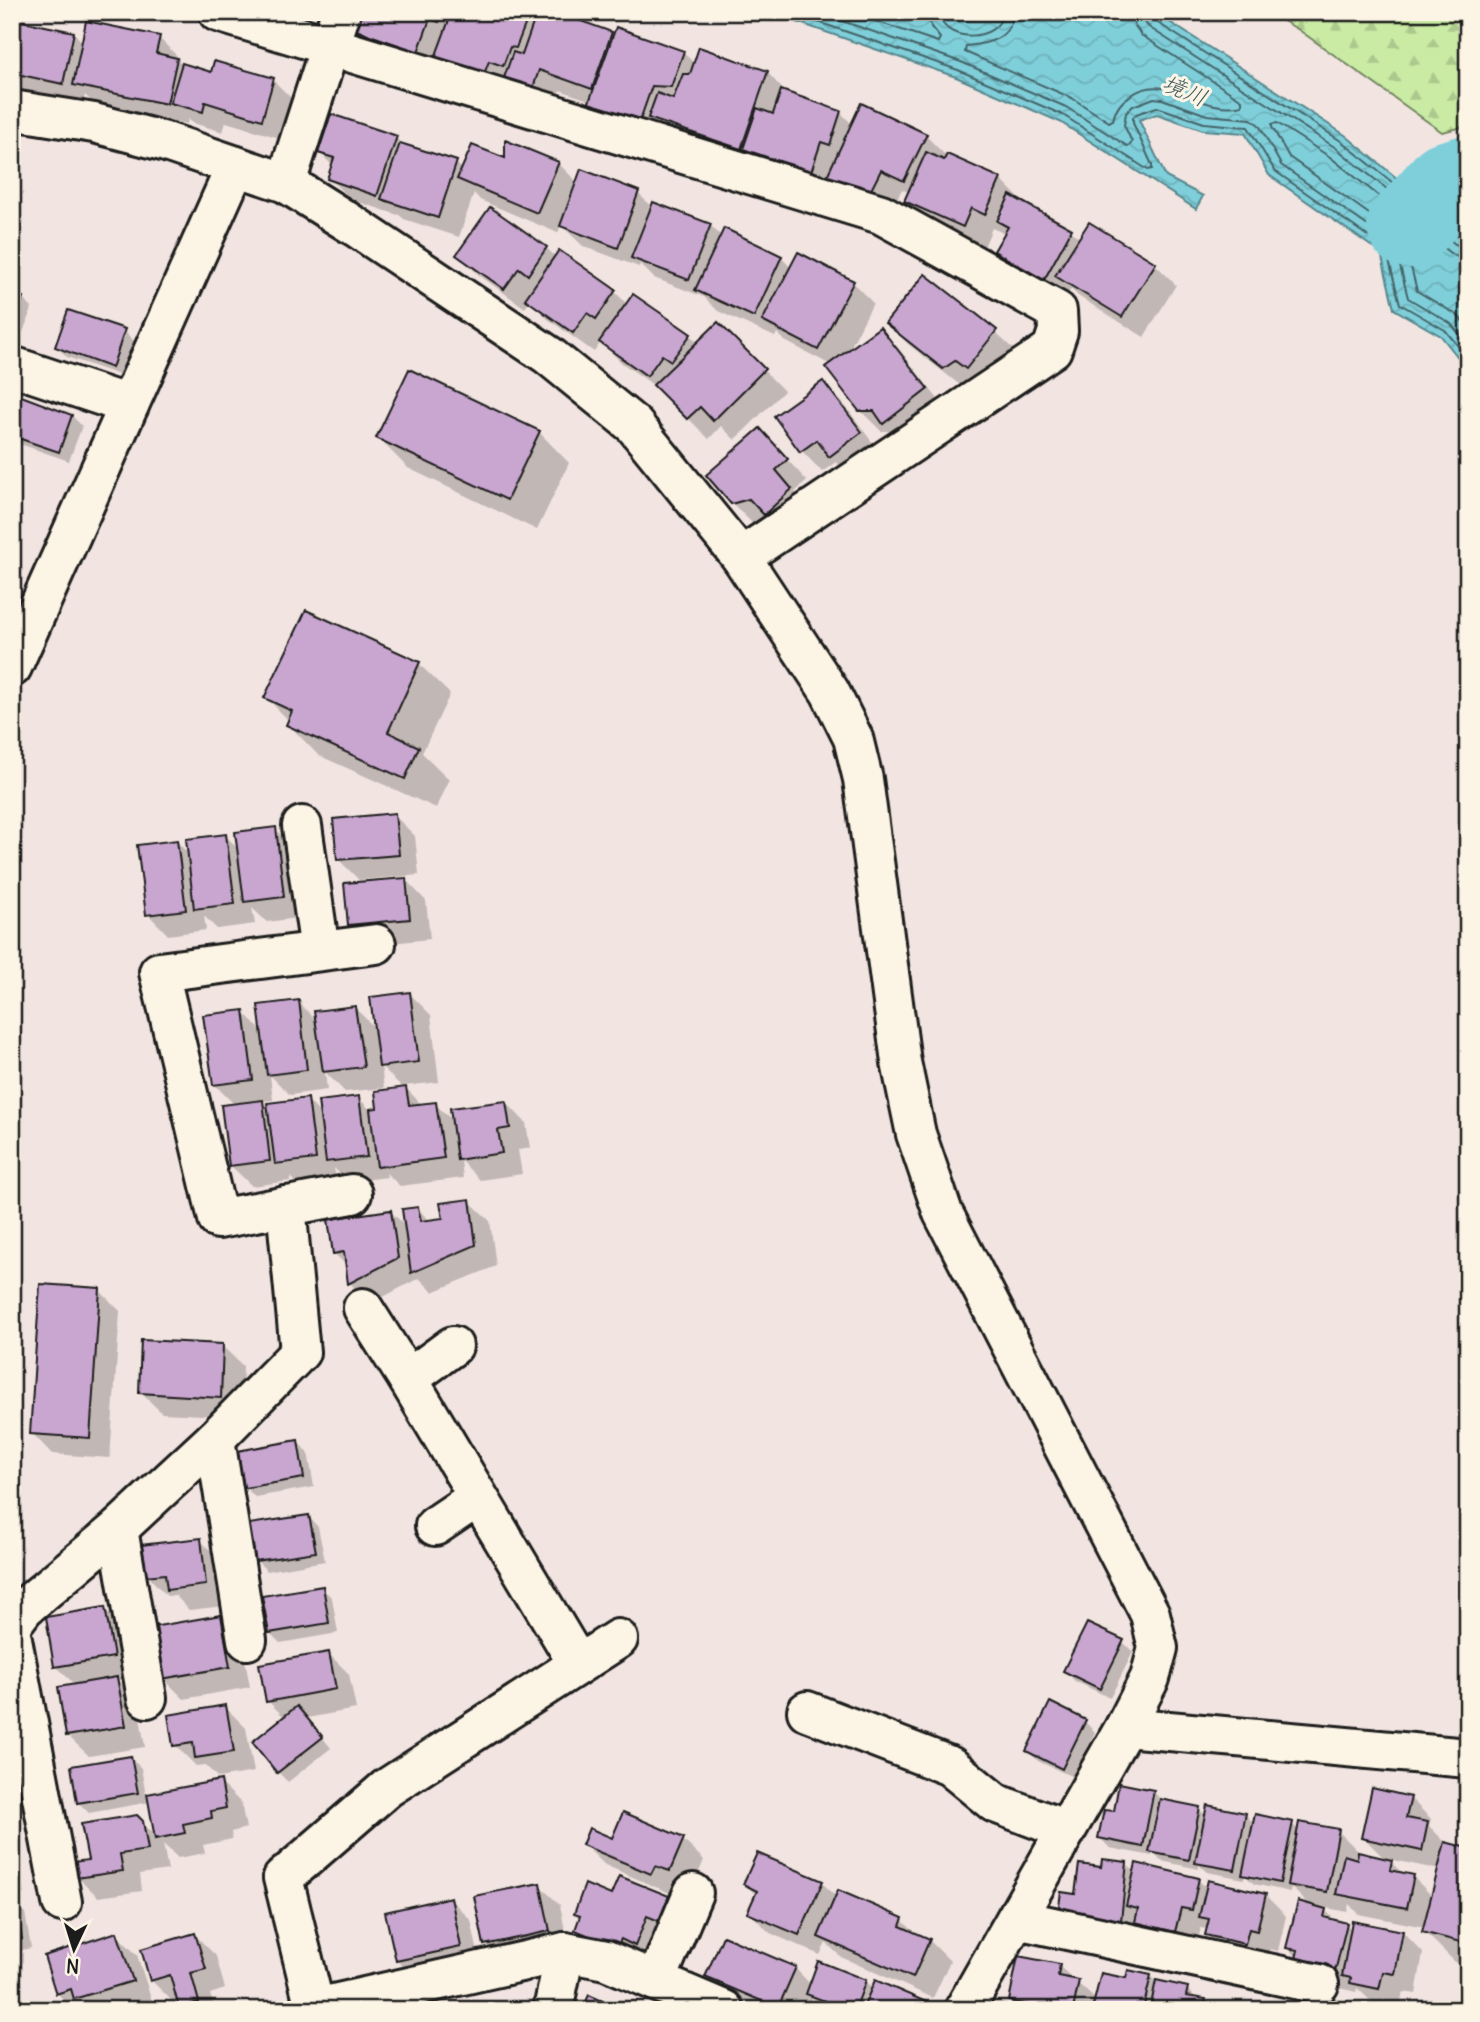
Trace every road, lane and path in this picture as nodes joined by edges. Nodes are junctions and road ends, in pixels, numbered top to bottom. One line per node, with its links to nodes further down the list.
1 (218, 12): 2 (street)
2 (335, 29): 5 (street); 8 (street)
3 (12, 110): 4 (street)
4 (236, 166): 5 (street); 7 (street)
5 (286, 183): 8 (street)
6 (12, 366): 7 (street)
7 (129, 405): 9 (street)
8 (741, 557): 29 (street)
9 (12, 667)
10 (302, 826): 12 (street)
11 (376, 944): 12 (street)
12 (320, 951): 14 (street)
13 (352, 1194): 14 (street)
14 (286, 1206): 18 (street)
15 (363, 1308): 17 (street)
16 (453, 1346): 17 (street)
17 (408, 1379): 19 (street)
18 (215, 1439): 21 (street); 25 (street)
19 (478, 1497): 20 (street); 26 (street)
20 (435, 1527)
21 (118, 1528): 22 (street); 27 (street)
22 (12, 1624)
23 (12, 1639): 33 (street)
24 (618, 1639): 26 (street)
25 (247, 1640)
26 (578, 1664): 38 (street)
27 (147, 1698)
28 (807, 1711): 31 (street)
29 (1125, 1727): 30 (street); 31 (street)
30 (1468, 1758)
31 (1066, 1830): 34 (street)
32 (693, 1893): 36 (street)
33 (62, 1902)
34 (1016, 1919): 37 (street); 41 (street)
35 (565, 1952): 36 (street); 38 (street); 39 (street)
36 (656, 1980): 40 (street)
37 (1319, 1984)
38 (311, 2009)
39 (553, 2010)
40 (724, 2010)
41 (964, 2010)

